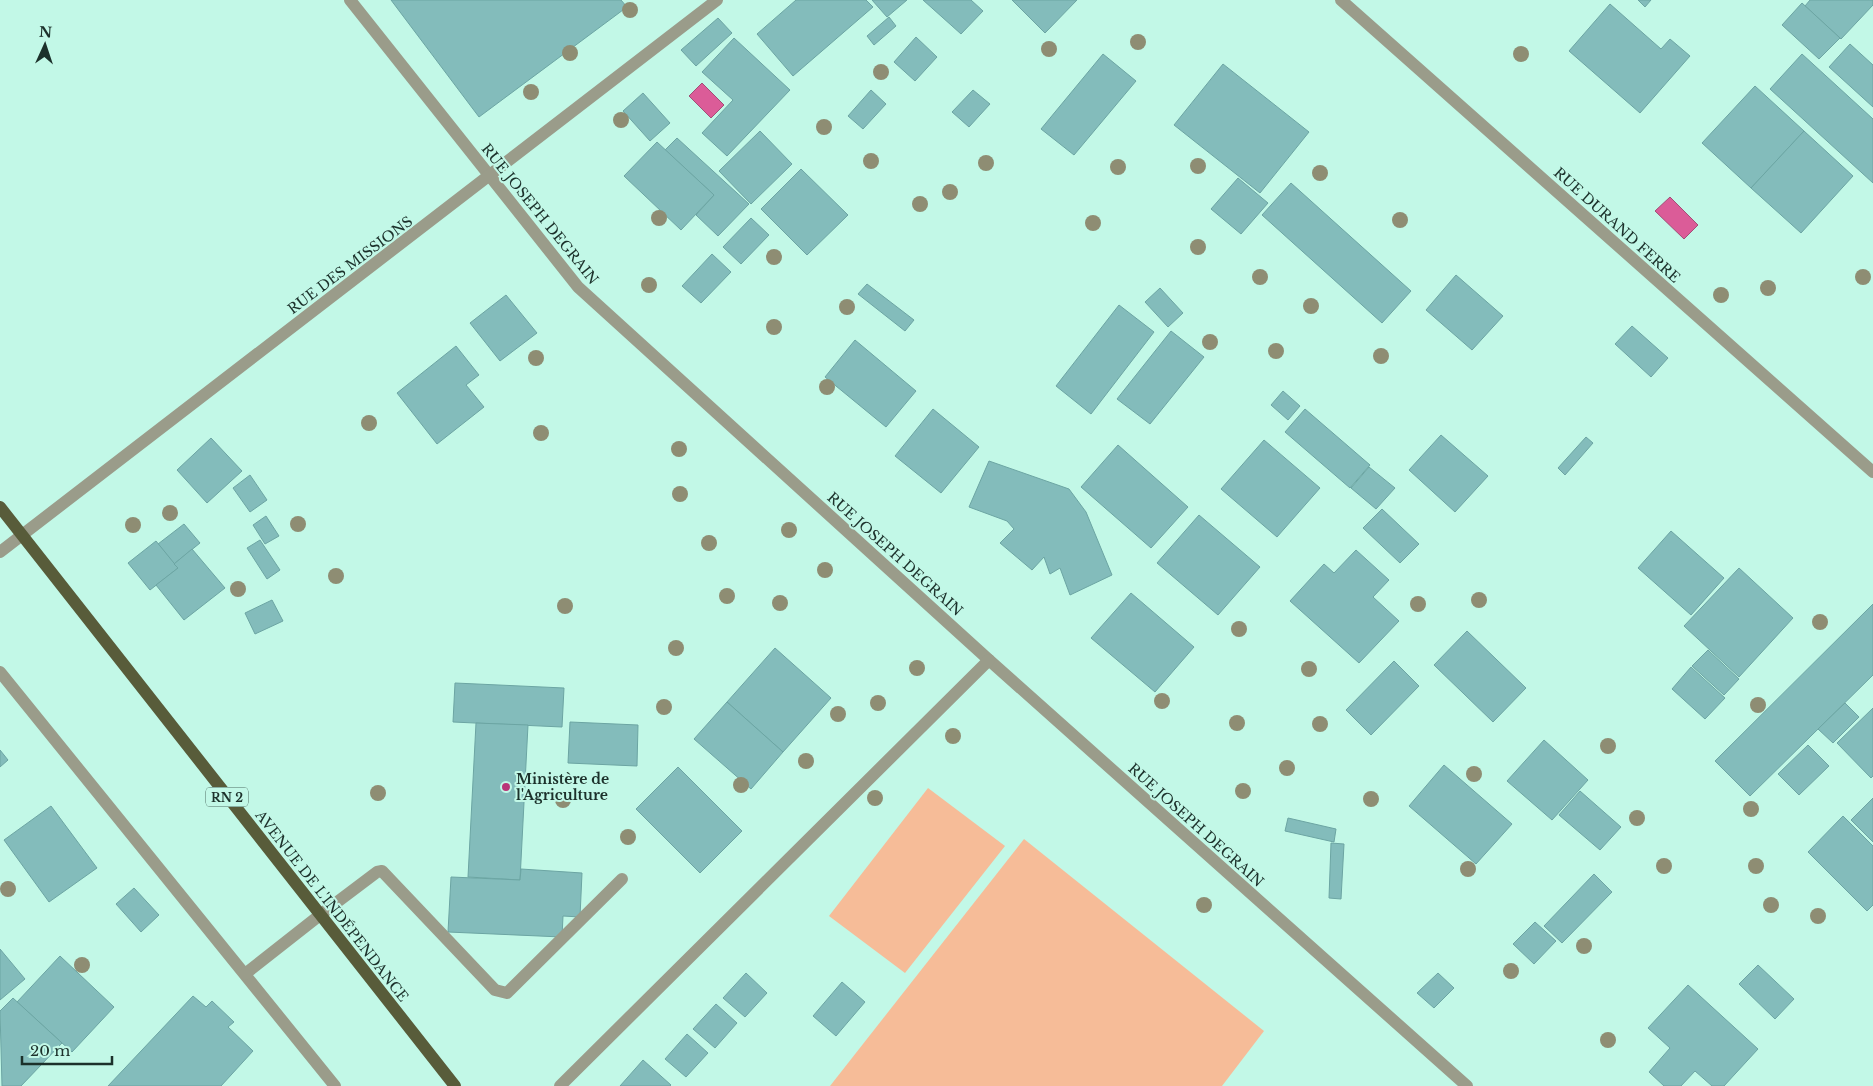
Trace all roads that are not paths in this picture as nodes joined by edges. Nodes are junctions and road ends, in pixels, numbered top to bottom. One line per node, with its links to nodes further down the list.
1 (350, 0): 4 (street, RUE JOSEPH DEGRAIN)
2 (717, 0): 4 (street, RUE DES MISSIONS)
3 (1341, 0): 5 (street, RUE DURAND FERRE)
4 (490, 177): 7 (street, RUE DES MISSIONS); 9 (street, RUE JOSEPH DEGRAIN)
5 (1873, 472)
6 (0, 507): 7 (main road, AVENUE DE L'INDÉPENDANCE / RN 2)
7 (20, 536): 8 (street, RUE DES MISSIONS); 12 (main road, AVENUE DE L'INDÉPENDANCE / RN 2)
8 (0, 552)
9 (989, 660): 16 (street); 17 (street, RUE JOSEPH DEGRAIN)
10 (0, 672): 13 (street)
11 (622, 879): 12 (street)
12 (320, 915): 13 (street); 15 (main road, AVENUE DE L'INDÉPENDANCE / RN 2)
13 (245, 974): 14 (street)
14 (336, 1086)
15 (456, 1086)
16 (560, 1086)
17 (1467, 1086)

